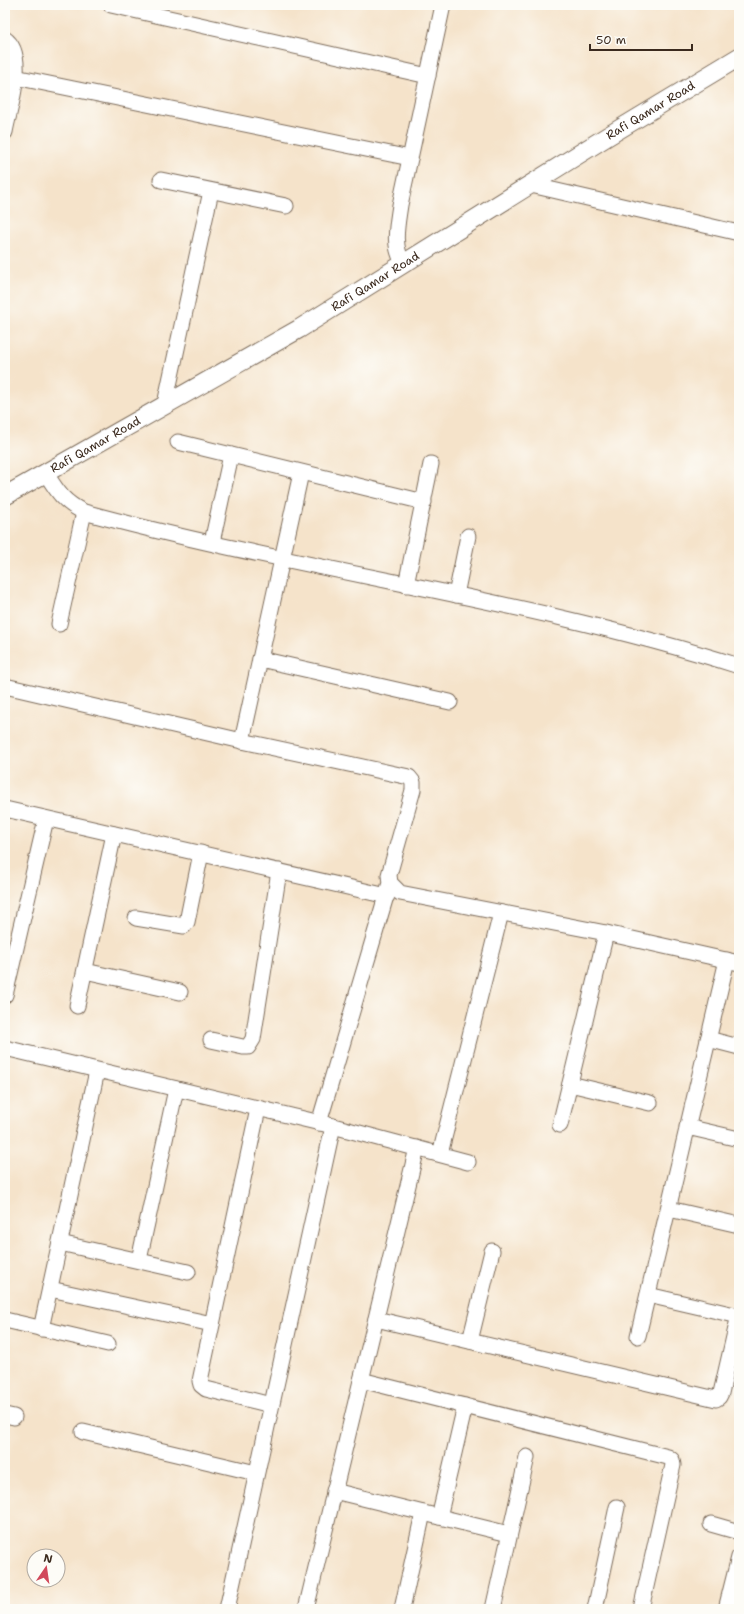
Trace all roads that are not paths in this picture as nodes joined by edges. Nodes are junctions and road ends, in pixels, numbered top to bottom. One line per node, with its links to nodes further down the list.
1 (112, 5): 5 (street)
2 (443, 5): 5 (street)
3 (5, 39): 6 (street)
4 (739, 58): 10 (street, Rafi Qamar Road)
5 (428, 76): 8 (street)
6 (15, 77): 7 (street); 8 (street)
7 (5, 132)
8 (410, 158): 14 (street)
9 (161, 180): 11 (street)
10 (531, 185): 13 (street); 14 (street, Rafi Qamar Road)
11 (211, 191): 12 (street); 15 (street)
12 (286, 206)
13 (739, 233)
14 (404, 264): 15 (street, Rafi Qamar Road)
15 (165, 404): 19 (street, Rafi Qamar Road)
16 (178, 442): 17 (street)
17 (231, 455): 20 (street); 25 (street)
18 (431, 464): 22 (street)
19 (44, 472): 21 (street, Rafi Qamar Road); 23 (street)
20 (301, 472): 22 (street); 26 (street)
21 (5, 496)
22 (424, 502): 27 (street)
23 (84, 512): 25 (street); 29 (street)
24 (468, 536): 28 (street)
25 (212, 542): 26 (street)
26 (283, 559): 27 (street); 30 (street)
27 (406, 585): 28 (street)
28 (456, 595): 31 (street)
29 (59, 624)
30 (260, 659): 33 (street); 34 (street)
31 (739, 666)
32 (5, 686): 34 (street)
33 (450, 702)
34 (242, 741): 40 (street)
35 (5, 809): 36 (street)
36 (46, 819): 37 (street); 47 (street)
37 (114, 834): 38 (street); 45 (street)
38 (201, 854): 39 (street); 42 (street)
39 (279, 871): 40 (street); 50 (street)
40 (388, 889): 41 (street); 58 (street)
41 (501, 913): 43 (street); 63 (street)
42 (136, 918)
43 (606, 933): 44 (street); 54 (street)
44 (733, 961): 49 (street)
45 (85, 971): 46 (street); 48 (street)
46 (180, 992)
47 (5, 995)
48 (77, 1006)
49 (708, 1039): 51 (street); 60 (street)
50 (211, 1040)
51 (739, 1047)
52 (5, 1048): 53 (street)
53 (97, 1071): 55 (street); 67 (street)
54 (570, 1084): 56 (street); 59 (street)
55 (176, 1090): 57 (street); 69 (street)
56 (650, 1103)
57 (258, 1109): 58 (street); 76 (street)
58 (326, 1125): 62 (street); 82 (street)
59 (560, 1125)
60 (688, 1127): 61 (street); 65 (street)
61 (739, 1139)
62 (417, 1148): 63 (street); 74 (street)
63 (440, 1154): 64 (street)
64 (468, 1162)
65 (669, 1209): 66 (street); 72 (street)
66 (739, 1225)
67 (60, 1243): 69 (street); 71 (street)
68 (492, 1251): 79 (street)
69 (139, 1260): 70 (street)
70 (188, 1272)
71 (50, 1289): 76 (street); 77 (street)
72 (648, 1295): 73 (street); 78 (street)
73 (739, 1316): 79 (street)
74 (376, 1319): 79 (street); 81 (street)
75 (5, 1320): 77 (street)
76 (212, 1324): 82 (street)
77 (41, 1329): 80 (street)
78 (638, 1336)
79 (470, 1341)
80 (108, 1344)
81 (360, 1380): 83 (street); 87 (street)
82 (271, 1405): 86 (street)
83 (465, 1406): 90 (street); 100 (street)
84 (83, 1432): 86 (street)
85 (527, 1457): 93 (street)
86 (256, 1473): 95 (street)
87 (334, 1491): 89 (street); 96 (street)
88 (617, 1507): 99 (street)
89 (424, 1513): 90 (street); 97 (street)
90 (438, 1516): 93 (street)
91 (711, 1524): 92 (street)
92 (739, 1532)
93 (510, 1534): 98 (street)
94 (739, 1557): 101 (street)
95 (227, 1609)
96 (306, 1609)
97 (402, 1609)
98 (493, 1609)
99 (595, 1609)
100 (641, 1609)
101 (726, 1609)

